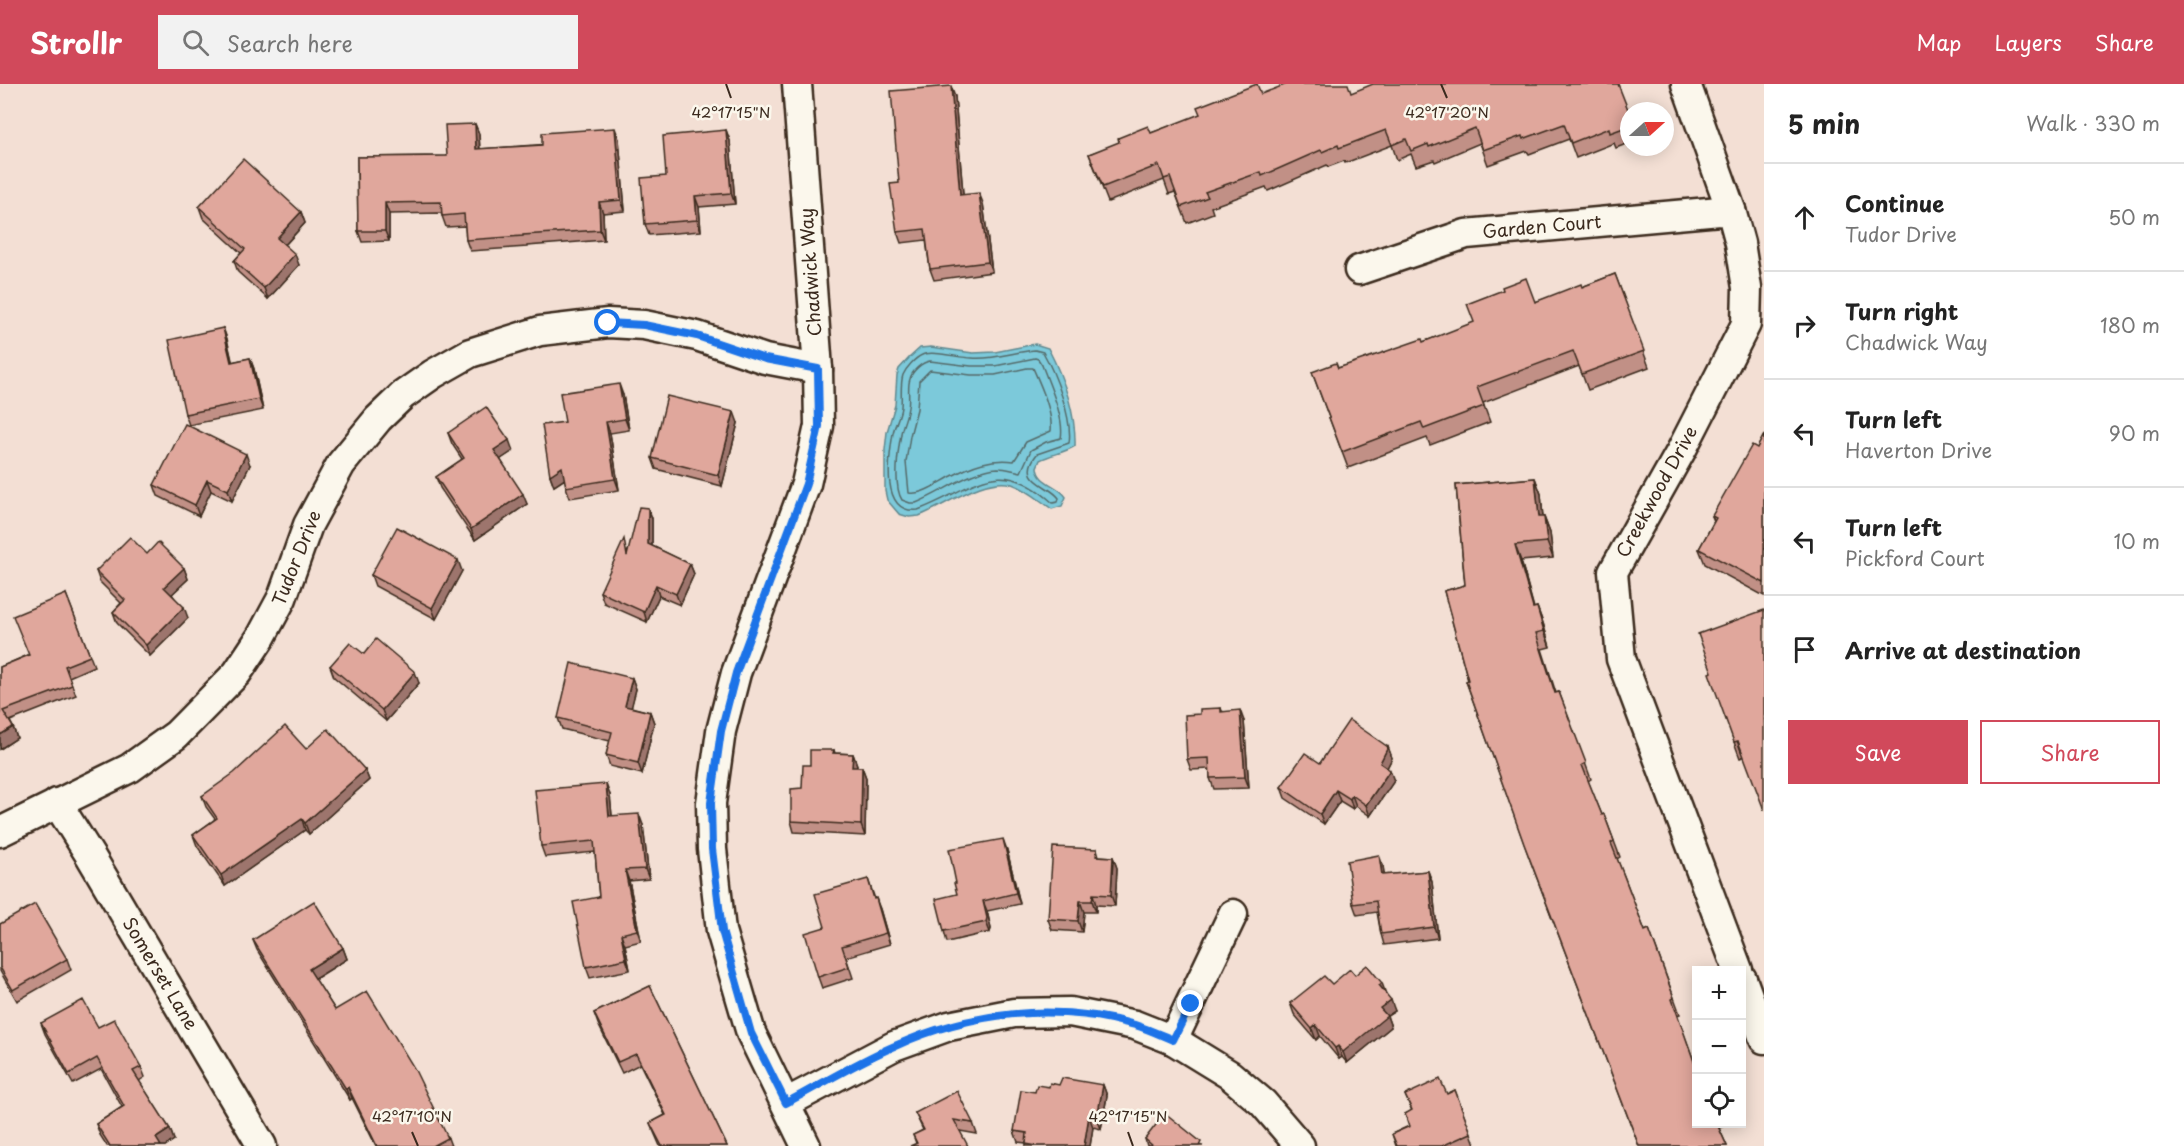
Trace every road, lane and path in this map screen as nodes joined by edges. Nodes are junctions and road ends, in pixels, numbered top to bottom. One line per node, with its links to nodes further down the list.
1 (797, 84): 5 (street, Chadwick Way)
2 (1686, 84): 3 (street, Creekwood Drive)
3 (1731, 210): 4 (street, Garden Court); 9 (street, Creekwood Drive)
4 (1359, 270)
5 (818, 369): 6 (street, Tudor Drive); 13 (street, Chadwick Way)
6 (57, 803): 7 (street, Tudor Drive); 14 (street, Somerset Lane)
7 (0, 832)
8 (1233, 914): 12 (street)
9 (1736, 966)
10 (1746, 990): 11 (street)
11 (1764, 1039)
12 (1173, 1040): 13 (street); 16 (street)
13 (786, 1103): 15 (street, Chadwick Way)
14 (262, 1146)
15 (806, 1146)
16 (1300, 1146)

